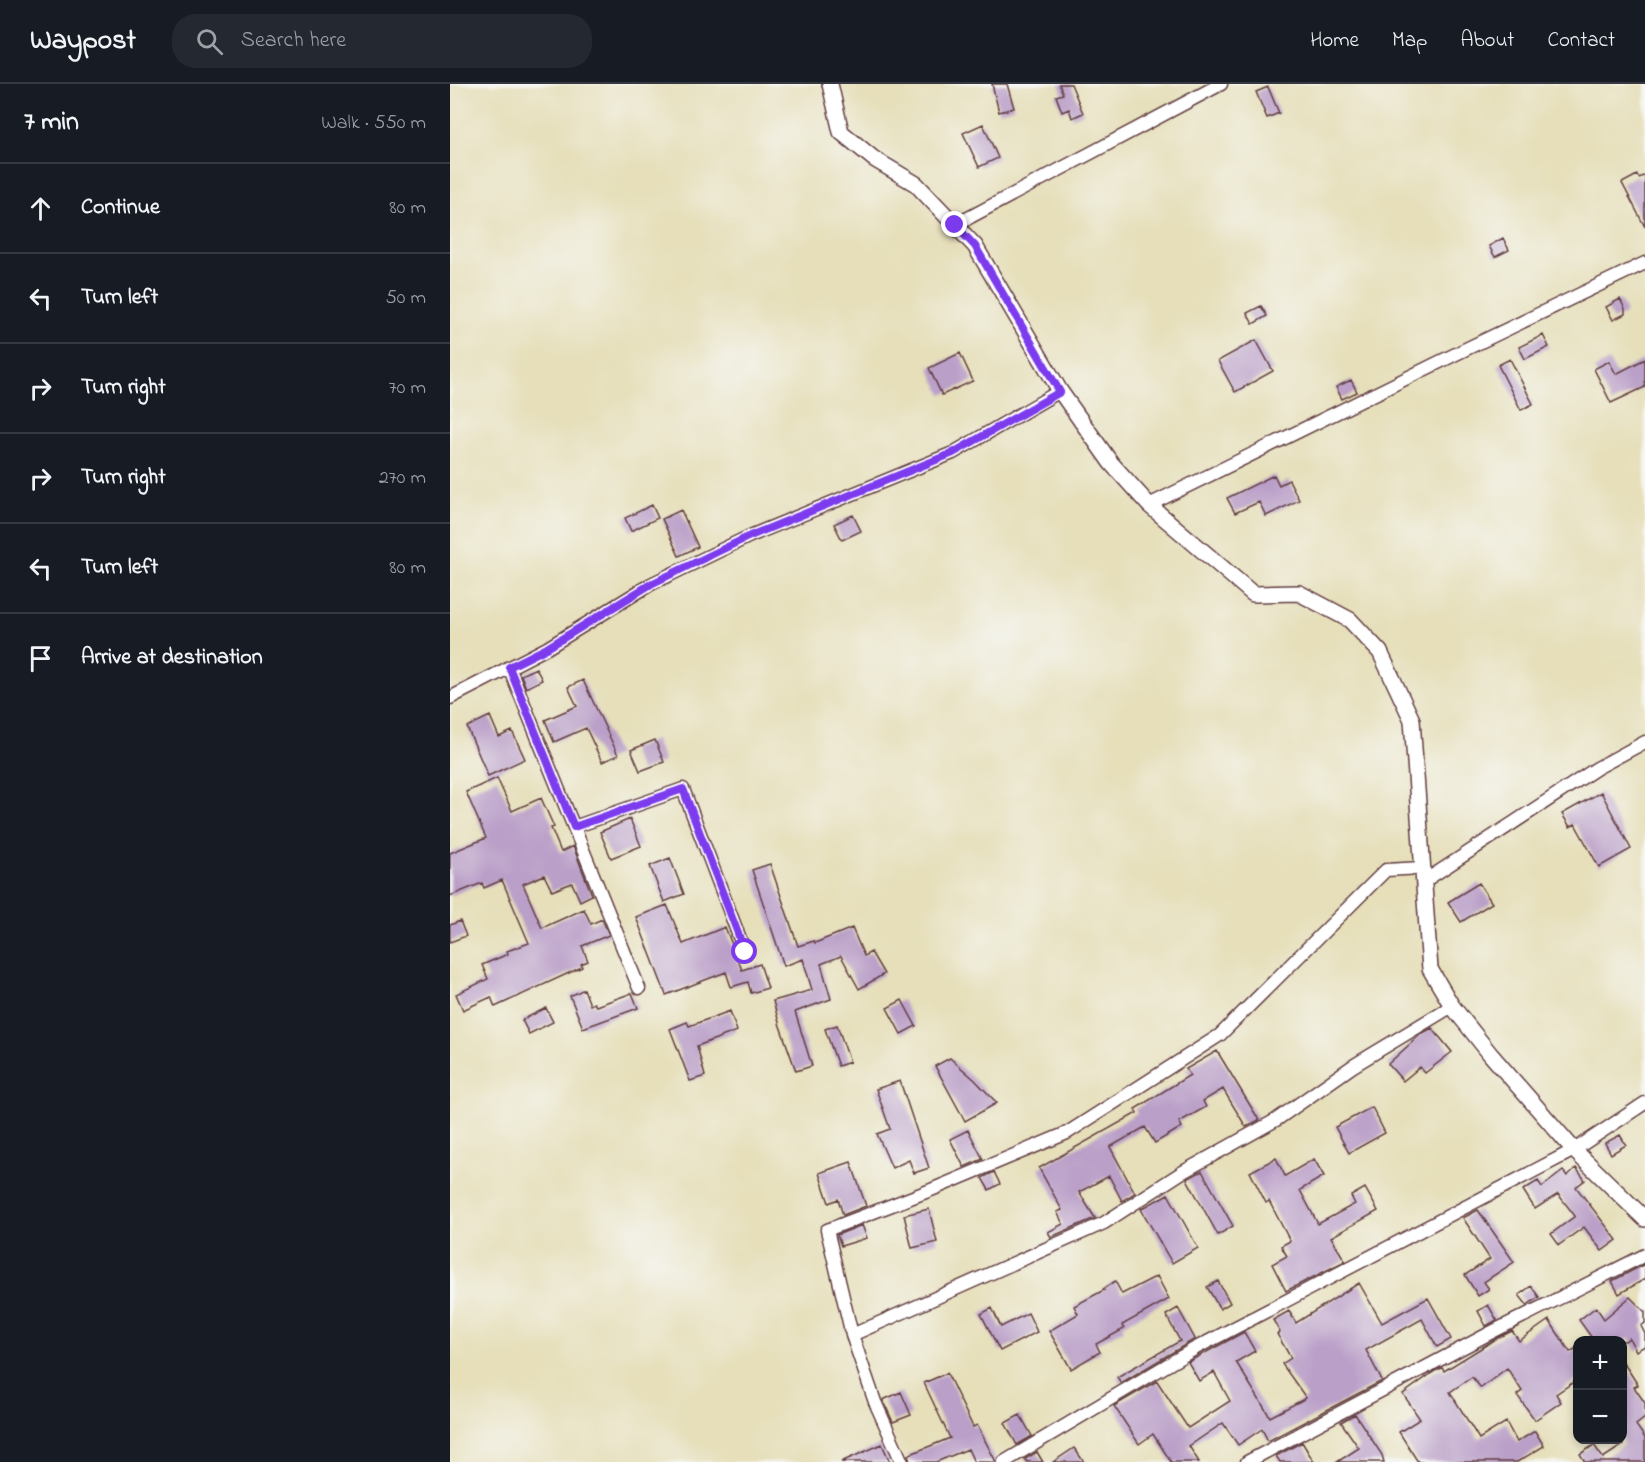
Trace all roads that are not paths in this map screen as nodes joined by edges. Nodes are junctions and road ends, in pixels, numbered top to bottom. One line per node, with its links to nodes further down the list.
1 (830, 84): 3 (street)
2 (1221, 84): 3 (street)
3 (955, 225): 5 (street)
4 (1645, 263): 6 (street)
5 (1060, 392): 6 (street); 7 (street)
6 (1149, 505): 11 (street)
7 (509, 667): 8 (street); 10 (street)
8 (450, 698)
9 (1645, 742): 11 (street)
10 (574, 827): 12 (street); 13 (street)
11 (1422, 875): 14 (street); 19 (street)
12 (745, 952)
13 (639, 988)
14 (1452, 1006): 16 (street); 19 (street)
15 (1645, 1103): 16 (street)
16 (1574, 1150): 17 (street); 21 (street)
17 (1645, 1219)
18 (1645, 1255): 22 (street)
19 (852, 1335): 20 (street)
20 (902, 1462)
21 (1004, 1462)
22 (1247, 1462)

